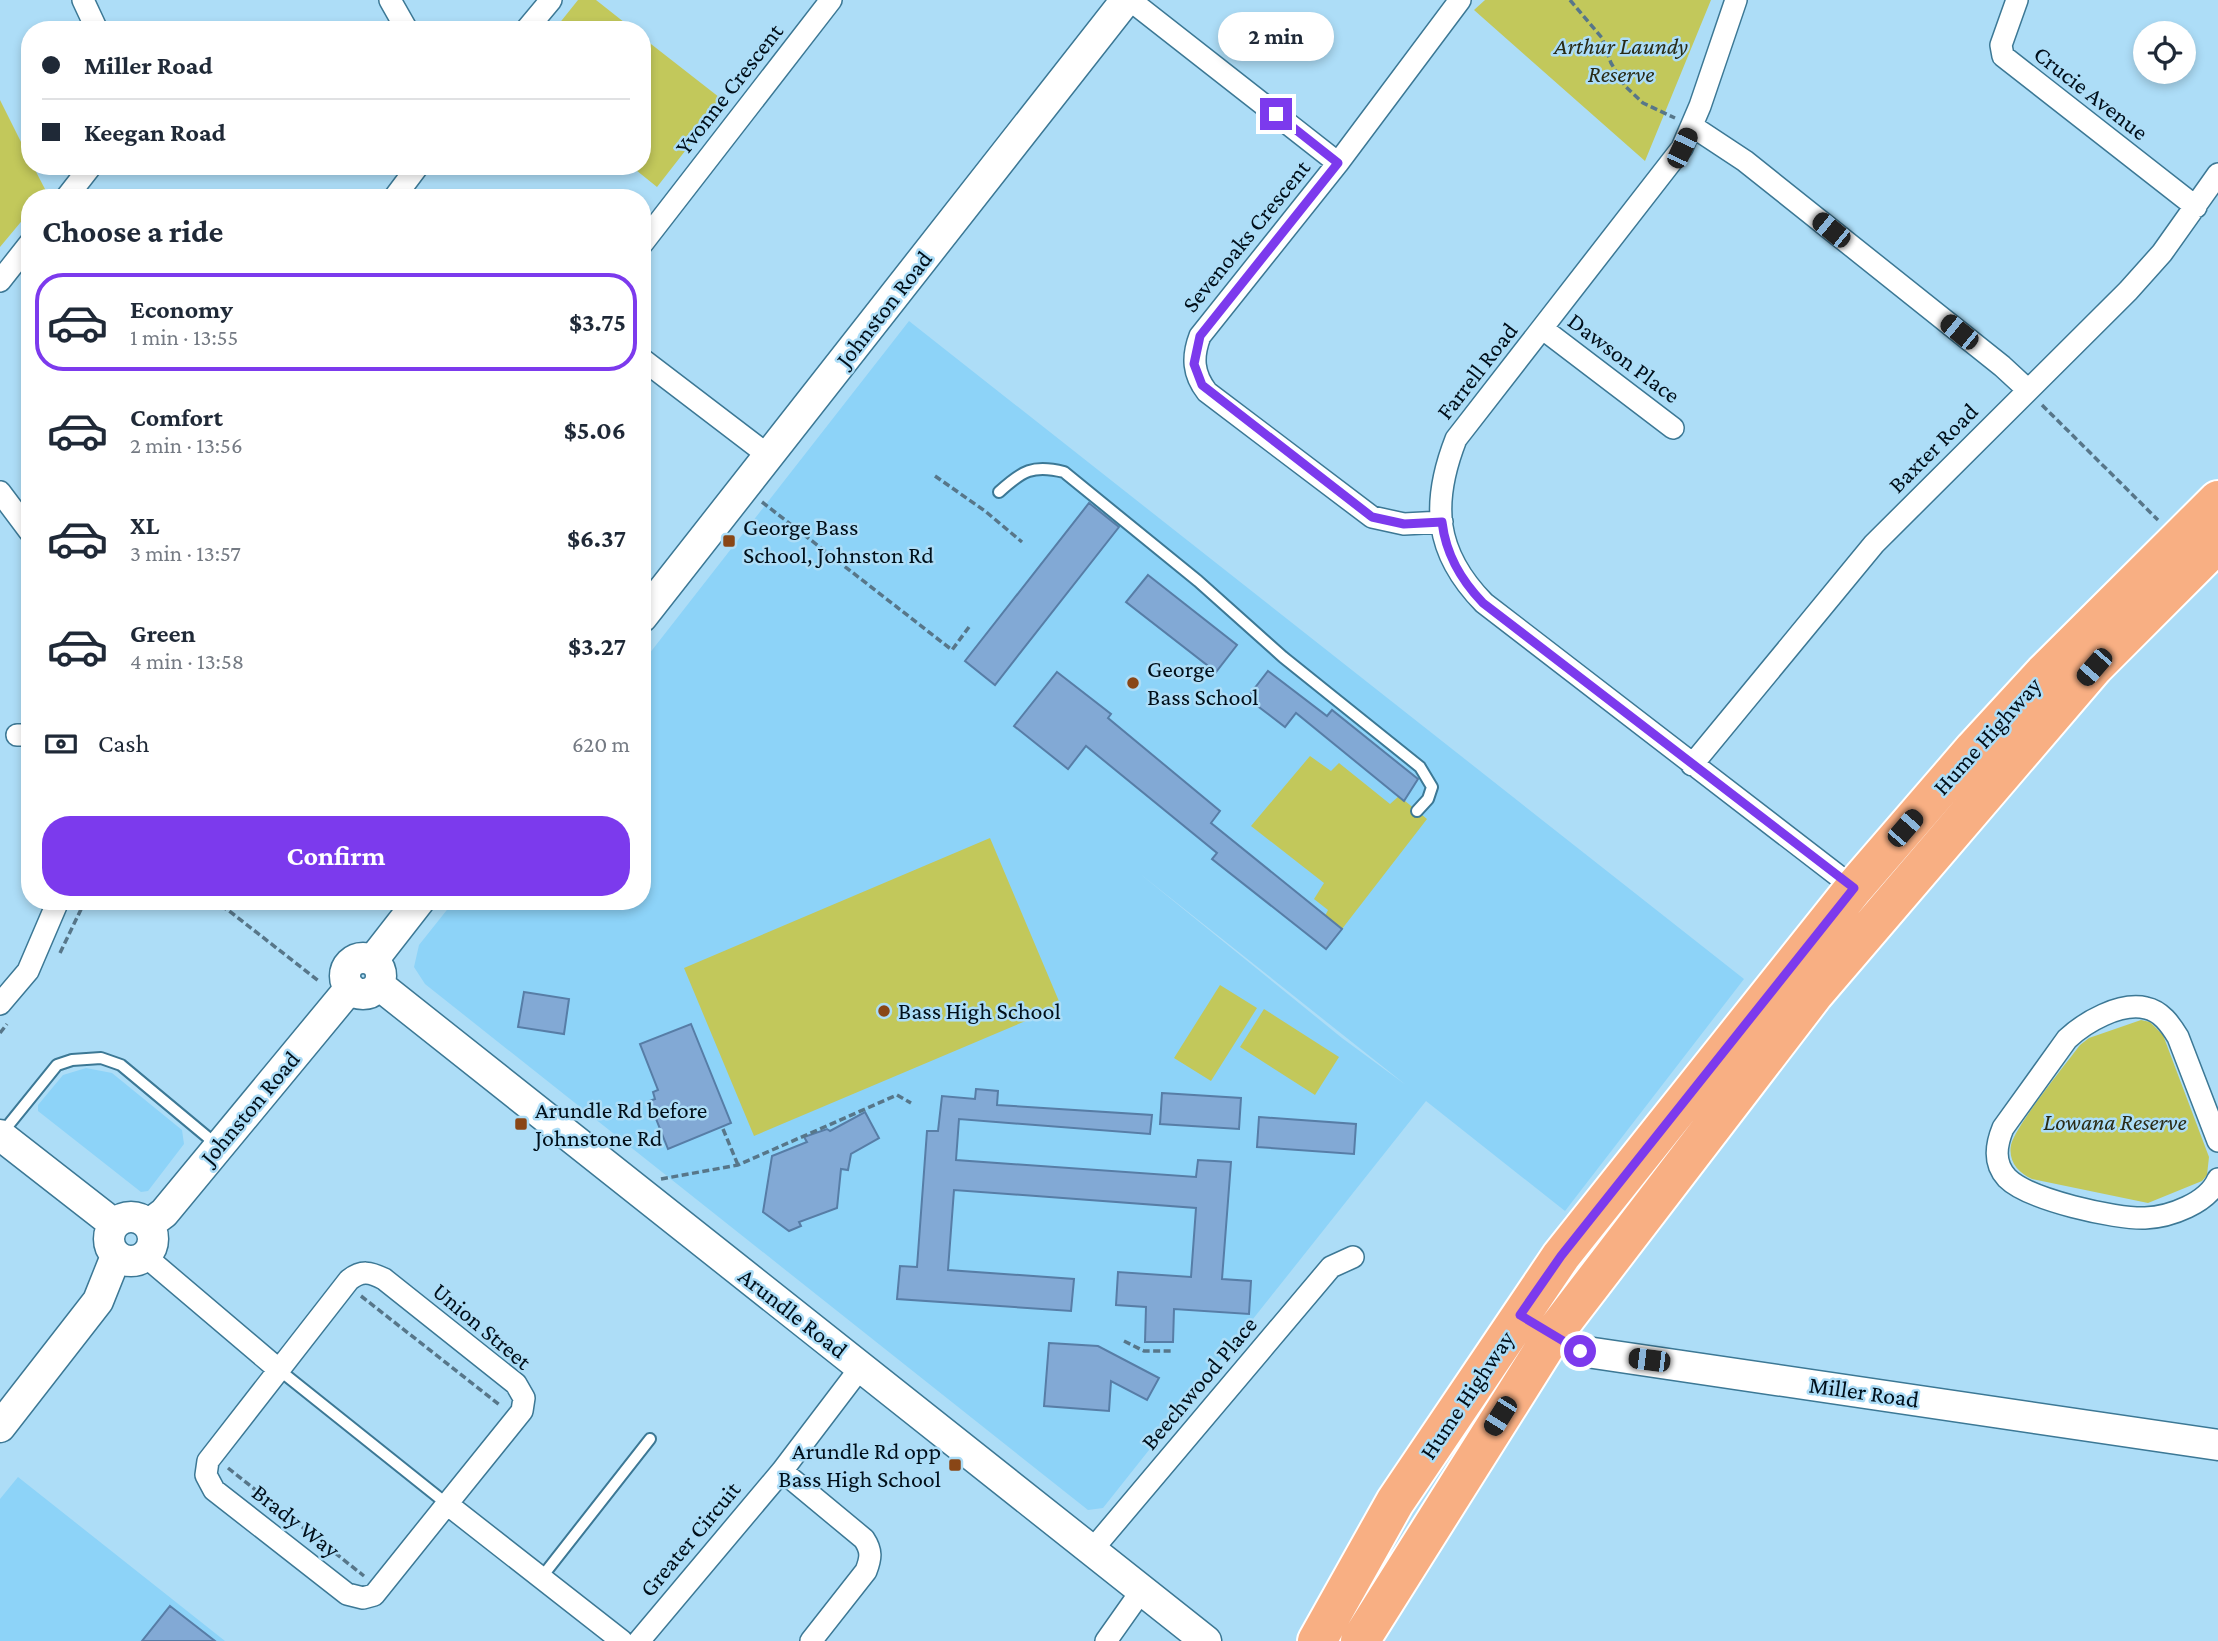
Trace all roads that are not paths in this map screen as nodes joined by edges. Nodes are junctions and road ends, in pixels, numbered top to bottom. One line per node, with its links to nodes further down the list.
1 (83, 0): 9 (street)
2 (390, 0): 10 (street)
3 (551, 0): 11 (street)
4 (831, 0): 18 (street, Yvonne Crescent)
5 (1128, 0): 13 (street); 25 (street, Johnston Road)
6 (1460, 0): 13 (street, Sevenoaks Crescent)
7 (1736, 0): 12 (street, Farrell Road)
8 (2017, 0): 17 (street, Crucie Avenue)
9 (93, 21)
10 (402, 21)
11 (534, 21)
12 (1692, 126): 21 (street, Farrell Road); 23 (street)
13 (1338, 163): 30 (street, Sevenoaks Crescent)
14 (2218, 174): 17 (street, Baxter Road)
15 (84, 175): 16 (street)
16 (73, 189)
17 (2196, 207): 23 (street, Baxter Road)
18 (651, 232)
19 (21, 254): 20 (street)
20 (0, 281)
21 (1543, 329): 24 (street, Dawson Place); 30 (street, Farrell Road)
22 (651, 366): 25 (street)
23 (2028, 390): 33 (street, Baxter Road)
24 (1673, 428)
25 (769, 456): 32 (street, Johnston Road)
26 (0, 492): 29 (street)
27 (999, 492): 34 (lane)
28 (2218, 500): 35 (highway, Hume Highway)
29 (21, 520)
30 (1442, 522): 33 (street, Farrell Road)
31 (2218, 543): 50 (highway, Hume Highway)
32 (651, 606)
33 (1692, 765): 35 (street, Farrell Road)
34 (1417, 811)
35 (1854, 888): 49 (highway, Hume Highway)
36 (54, 910): 39 (street)
37 (414, 910): 38 (street)
38 (376, 972): 43 (street, Johnston Road); 51 (street, Arundle Road)
39 (0, 1004)
40 (2208, 1085): 42 (street); 44 (street)
41 (0, 1135): 43 (lane); 45 (street)
42 (2218, 1141)
43 (219, 1146): 46 (street, Johnston Road)
44 (2218, 1179)
45 (114, 1224): 46 (street); 47 (street)
46 (148, 1225): 47 (street)
47 (130, 1256): 52 (street); 53 (street)
48 (1353, 1258): 58 (street, Beechwood Place)
49 (1520, 1315): 50 (street, Miller Road); 66 (highway, Hume Highway)
50 (1552, 1336): 55 (street, Miller Road); 67 (highway, Hume Highway)
51 (862, 1367): 56 (street, Greater Circuit); 58 (street, Arundle Road)
52 (278, 1369): 57 (lane); 57 (street, Brady Way); 57 (street, Union Street)
53 (0, 1427)
54 (650, 1439): 59 (lane)
55 (2218, 1445)
56 (782, 1471): 62 (street, Greater Circuit); 63 (street)
57 (447, 1504): 59 (street)
58 (1092, 1550): 60 (street, Arundle Road)
59 (541, 1578): 61 (street)
60 (1142, 1590): 64 (street); 65 (street, Arundle Road)
61 (622, 1641)
62 (639, 1641)
63 (811, 1641)
64 (1107, 1641)
65 (1206, 1641)
66 (1317, 1641)
67 (1360, 1641)

